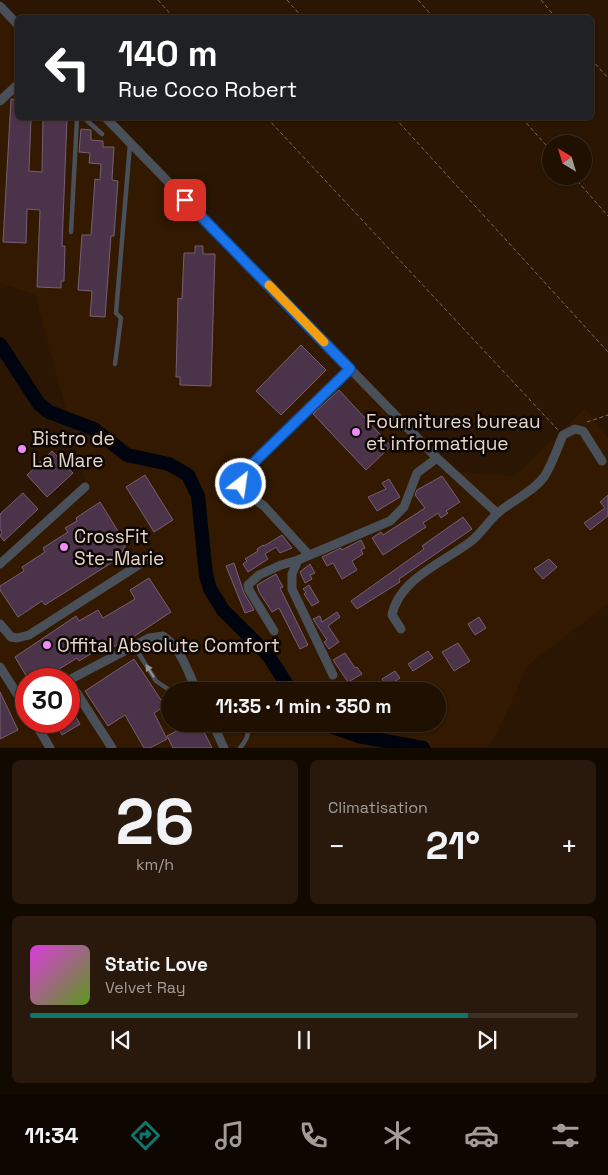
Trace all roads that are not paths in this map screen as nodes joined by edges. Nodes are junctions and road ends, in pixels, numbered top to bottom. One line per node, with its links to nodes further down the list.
1 (0, 6): 2 (street)
2 (15, 22)
3 (15, 87): 4 (street)
4 (0, 101)
5 (77, 120): 10 (lane)
6 (86, 120): 8 (lane)
7 (108, 120): 9 (street)
8 (102, 134)
9 (130, 144): 11 (lane); 12 (street)
10 (71, 232)
11 (115, 364)
12 (350, 369): 13 (street); 17 (street)
13 (437, 458): 16 (street); 17 (street)
14 (602, 460): 16 (street)
15 (85, 488): 20 (street)
16 (497, 513): 22 (street)
17 (308, 554): 19 (street)
18 (151, 557): 21 (street)
19 (298, 560): 23 (street); 27 (street)
20 (0, 564)
21 (0, 624)
22 (401, 629)
23 (274, 631)
24 (134, 646): 26 (street); 28 (street); 29 (lane, one-way to 24)
25 (0, 667): 30 (street)
26 (80, 674)
27 (333, 675)
28 (192, 682)
29 (161, 684)
30 (15, 689)
31 (80, 697): 36 (street)
32 (217, 732): 37 (street)
33 (249, 732): 38 (lane)
34 (41, 733): 35 (street)
35 (50, 748)
36 (112, 748)
37 (224, 748)
38 (240, 748)

